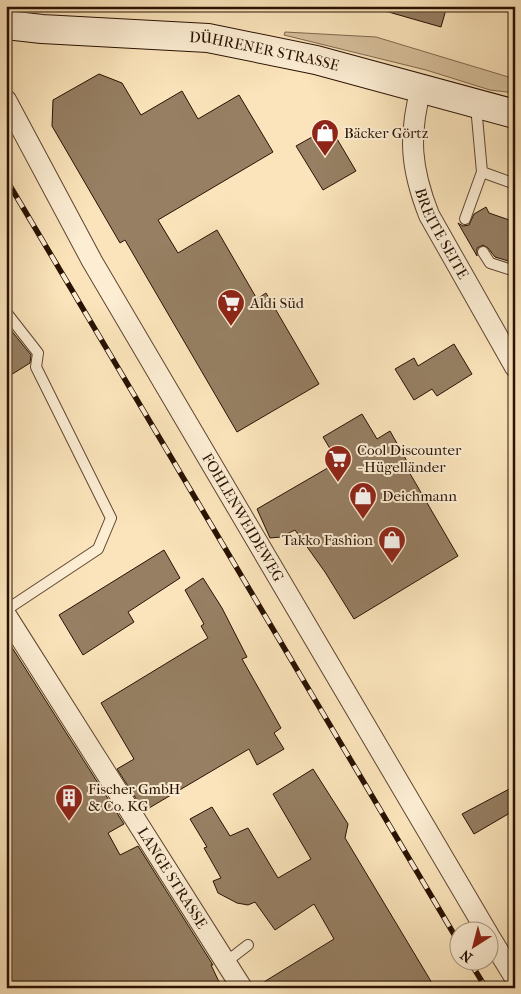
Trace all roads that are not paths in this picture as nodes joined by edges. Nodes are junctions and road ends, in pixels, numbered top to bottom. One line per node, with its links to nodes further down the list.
1 (6, 25): 2 (main road, DÜHRENER STRASSE)
2 (421, 88): 4 (main road, DÜHRENER STRASSE); 12 (street, BREITE SEITE)
3 (6, 100): 15 (street, FOHLENWEIDEWEG)
4 (476, 102): 5 (main road, DÜHRENER STRASSE); 6 (lane)
5 (515, 114)
6 (482, 172): 7 (lane); 8 (lane)
7 (515, 184)
8 (464, 219)
9 (483, 252): 10 (lane)
10 (515, 271)
11 (6, 312): 13 (lane)
12 (515, 367)
13 (6, 610)
14 (6, 615): 18 (street, LANGE STRASSE)
15 (481, 922)
16 (248, 945): 18 (lane)
17 (498, 950): 19 (street, FOHLENWEIDEWEG)
18 (226, 962): 20 (street, LANGE STRASSE)
19 (515, 978)
20 (242, 988)

